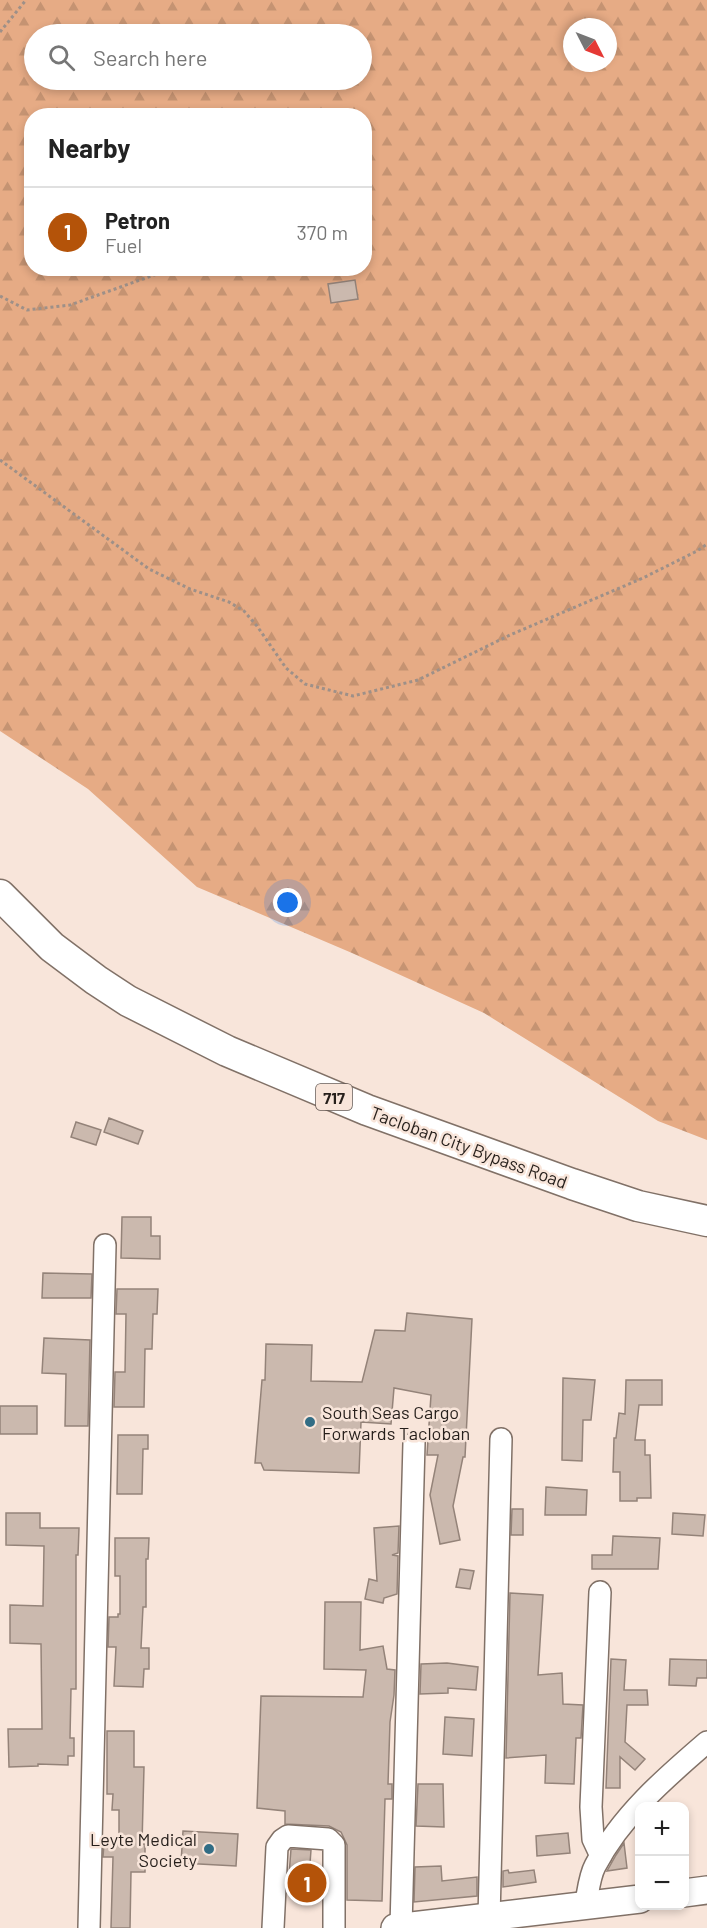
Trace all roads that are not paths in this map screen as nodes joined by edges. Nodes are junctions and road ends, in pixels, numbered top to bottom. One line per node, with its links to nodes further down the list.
1 (0, 895): 2 (highway, Tacloban City Bypass Road / 717)
2 (707, 1221)
3 (105, 1245): 15 (street)
4 (501, 1439): 13 (street)
5 (414, 1443): 18 (street)
6 (600, 1592): 8 (street)
7 (707, 1742): 8 (street)
8 (601, 1856): 12 (street)
9 (707, 1890): 10 (main road)
10 (689, 1892)
11 (635, 1900): 12 (main road)
12 (585, 1907): 14 (main road)
13 (489, 1918): 14 (main road); 18 (main road)
14 (529, 1921)
15 (89, 1928)
16 (273, 1928): 17 (street)
17 (334, 1928)
18 (398, 1928)

